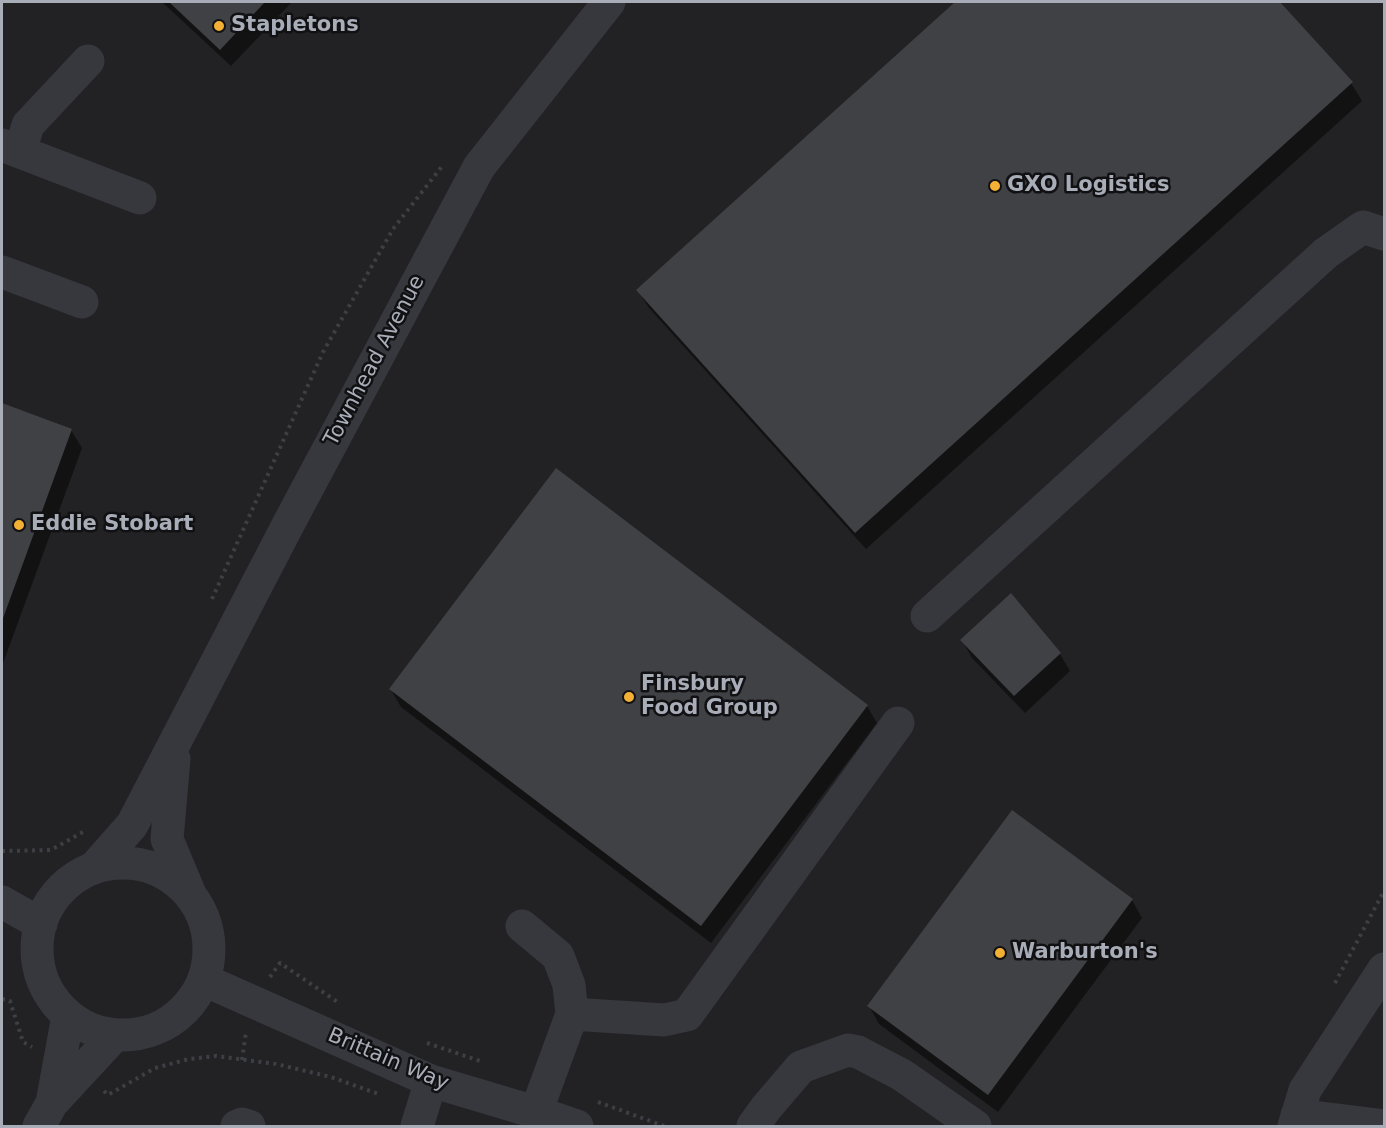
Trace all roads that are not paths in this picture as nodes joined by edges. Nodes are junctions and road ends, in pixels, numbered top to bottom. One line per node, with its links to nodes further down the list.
1 (609, 2): 10 (street, Townhead Avenue)
2 (88, 61): 3 (street)
3 (11, 148): 4 (street)
4 (140, 198)
5 (1384, 234): 8 (street)
6 (2, 272): 7 (street)
7 (82, 302)
8 (927, 616)
9 (898, 723): 18 (street)
10 (175, 742): 11 (street, Townhead Avenue); 12 (street, Townhead Avenue)
11 (94, 868): 12 (street); 14 (street)
12 (191, 896): 17 (street)
13 (2, 902): 14 (street)
14 (41, 924): 19 (street)
15 (522, 926): 18 (street)
16 (1384, 969): 25 (street)
17 (204, 980): 20 (street); 22 (street, Brittain Way)
18 (572, 1014): 23 (street)
19 (68, 1016): 20 (street); 21 (street)
20 (115, 1035): 21 (street)
21 (71, 1066): 24 (street)
22 (423, 1106): 23 (street, Brittain Way)
23 (536, 1112): 28 (street, Brittain Way)
24 (46, 1115)
25 (1295, 1121): 31 (street)
26 (237, 1126): 27 (street)
27 (249, 1126)
28 (577, 1126)
29 (753, 1126): 30 (street)
30 (975, 1126)
31 (1384, 1126)

